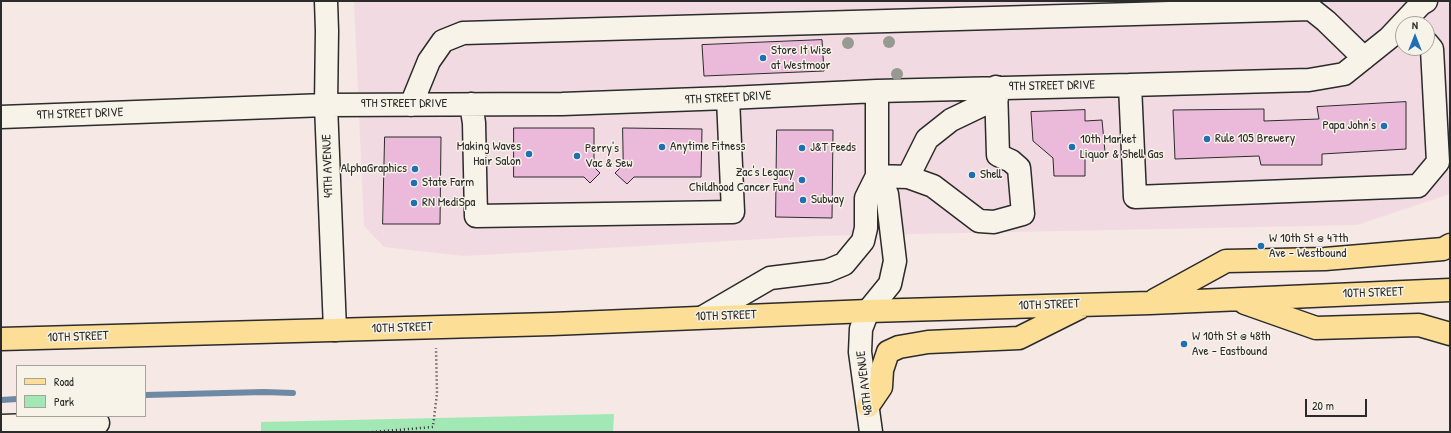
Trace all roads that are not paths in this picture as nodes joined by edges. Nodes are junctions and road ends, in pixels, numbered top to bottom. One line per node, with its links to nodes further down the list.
1 (326, 1): 12 (street, 49TH AVENUE)
2 (1426, 1): 3 (street, 9TH STREET DRIVE)
3 (1412, 16)
4 (1395, 33): 6 (street, 9TH STREET DRIVE)
5 (1432, 56): 7 (street)
6 (1364, 58): 7 (street, 9TH STREET DRIVE); 13 (street)
7 (1130, 85): 9 (street, 9TH STREET DRIVE)
8 (877, 91): 9 (street, 9TH STREET DRIVE); 10 (street, 9TH STREET DRIVE); 15 (street)
9 (997, 92): 16 (street); 16 (street)
10 (728, 98): 11 (street, 9TH STREET DRIVE); 11 (street)
11 (471, 104): 13 (street, 9TH STREET DRIVE)
12 (326, 105): 13 (street, 9TH STREET DRIVE); 14 (street, 9TH STREET DRIVE); 24 (street, 49TH AVENUE)
13 (411, 105)
14 (1, 117)
15 (877, 176): 16 (street); 22 (street, 48TH AVENUE); 23 (street)
16 (908, 177)
17 (1450, 246): 20 (main road)
18 (1450, 290): 19 (main road, 10TH STREET)
19 (1234, 299): 20 (main road, 10TH STREET); 25 (main road)
20 (1150, 303): 21 (main road, 10TH STREET)
21 (1086, 304): 22 (main road, 10TH STREET); 27 (main road)
22 (868, 311): 23 (main road, 10TH STREET); 27 (street, 48TH AVENUE)
23 (703, 317): 24 (main road, 10TH STREET)
24 (335, 330): 26 (main road, 10TH STREET)
25 (1450, 334)
26 (1, 339)
27 (868, 406): 30 (street, 48TH AVENUE)
28 (98, 423): 29 (street)
29 (1, 426)
30 (871, 432)

